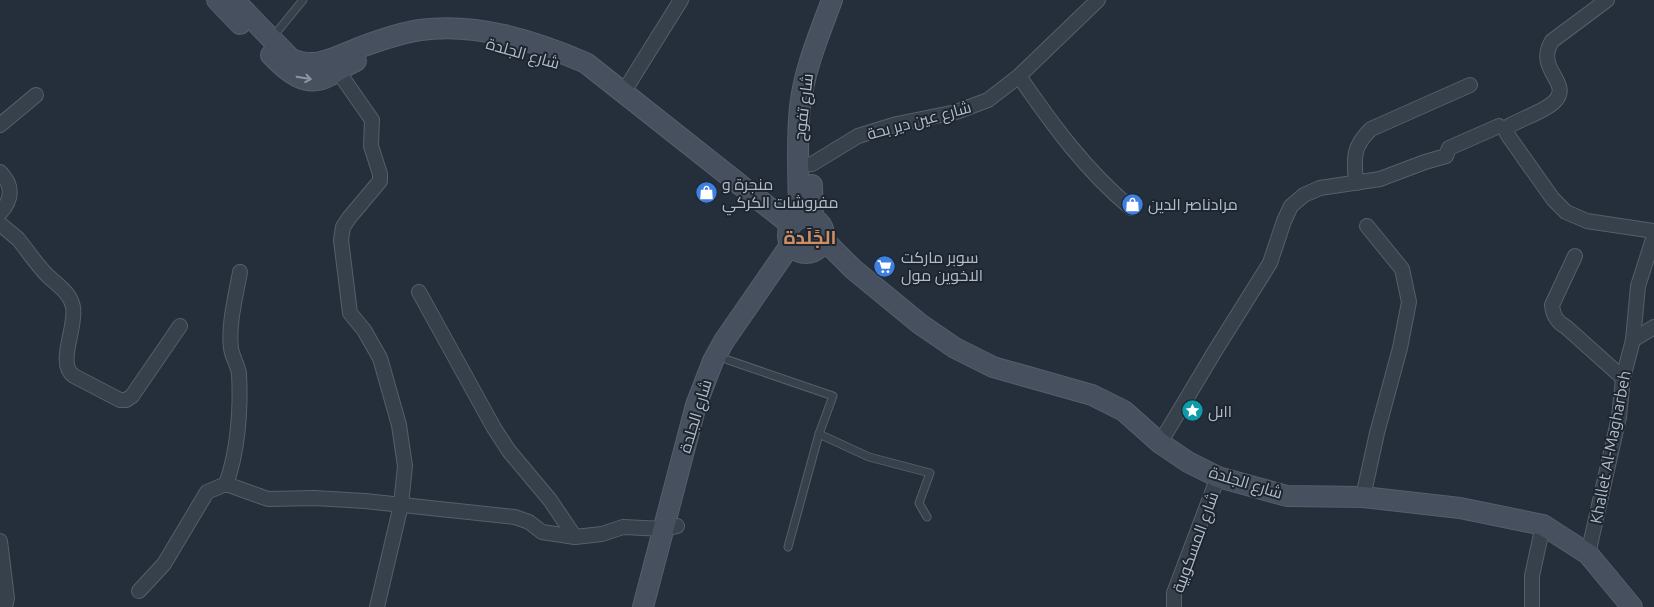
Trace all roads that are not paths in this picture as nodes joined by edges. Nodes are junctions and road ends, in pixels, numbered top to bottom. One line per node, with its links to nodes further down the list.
1 (231, 0): 8 (street, شارع الجلدة); 9 (street, شارع الجلدة, one-way to 9)
2 (303, 0): 8 (lane)
3 (681, 0): 12 (street)
4 (832, 0): 16 (street, شارع تفوح)
5 (844, 0): 16 (street)
6 (1098, 0): 10 (street, شارع عين دير بحة)
7 (1607, 0): 23 (street)
8 (272, 38): 9 (street, شارع الجلدة)
9 (334, 66): 12 (street, شارع الجلدة); 39 (street)
10 (1019, 76): 16 (street, شارع عين دير بحة); 19 (street)
11 (1470, 85): 18 (street)
12 (623, 93): 24 (street, شارع الجلدة)
13 (36, 95): 14 (street)
14 (0, 125)
15 (1499, 126): 18 (street)
16 (805, 164): 24 (street)
17 (0, 172): 20 (street)
18 (1356, 183): 35 (street)
19 (1132, 208)
20 (0, 212)
21 (0, 224): 29 (street)
22 (1367, 226): 38 (street)
23 (1654, 231)
24 (805, 235): 32 (street, شارع الجلدة); 35 (street, شارع الجلدة); 42 (street, شارع الجلدة)
25 (1654, 236): 31 (street, Khallet Al-Magharbeh)
26 (1575, 256): 33 (street)
27 (240, 272): 37 (street)
28 (419, 292): 43 (street)
29 (180, 326)
30 (1654, 327): 31 (street)
31 (1633, 340): 33 (street, Khallet Al-Magharbeh)
32 (728, 360): 34 (lane); 42 (street, شارع الجلدة)
33 (1623, 378): 46 (street, Khallet Al-Magharbeh)
34 (819, 434): 40 (lane); 45 (lane)
35 (1160, 443): 36 (street, شارع الجلدة)
36 (1218, 477): 38 (street, شارع الجلدة); 52 (street, شارع المسكوبية)
37 (226, 484): 39 (street); 47 (street)
38 (1363, 497): 41 (street, شارع الجلدة)
39 (401, 505): 43 (street); 49 (street)
40 (927, 517)
41 (1543, 525): 46 (street, شارع الجلدة); 53 (street)
42 (671, 528): 43 (street); 50 (street, شارع الجلدة); 51 (street, شارع الجلدة)
43 (575, 537)
44 (0, 542): 48 (street)
45 (788, 547)
46 (1588, 554): 54 (street, شارع الجلدة)
47 (139, 591)
48 (4, 607)
49 (377, 607)
50 (643, 607)
51 (656, 607)
52 (1174, 607)
53 (1532, 607)
54 (1632, 607)

